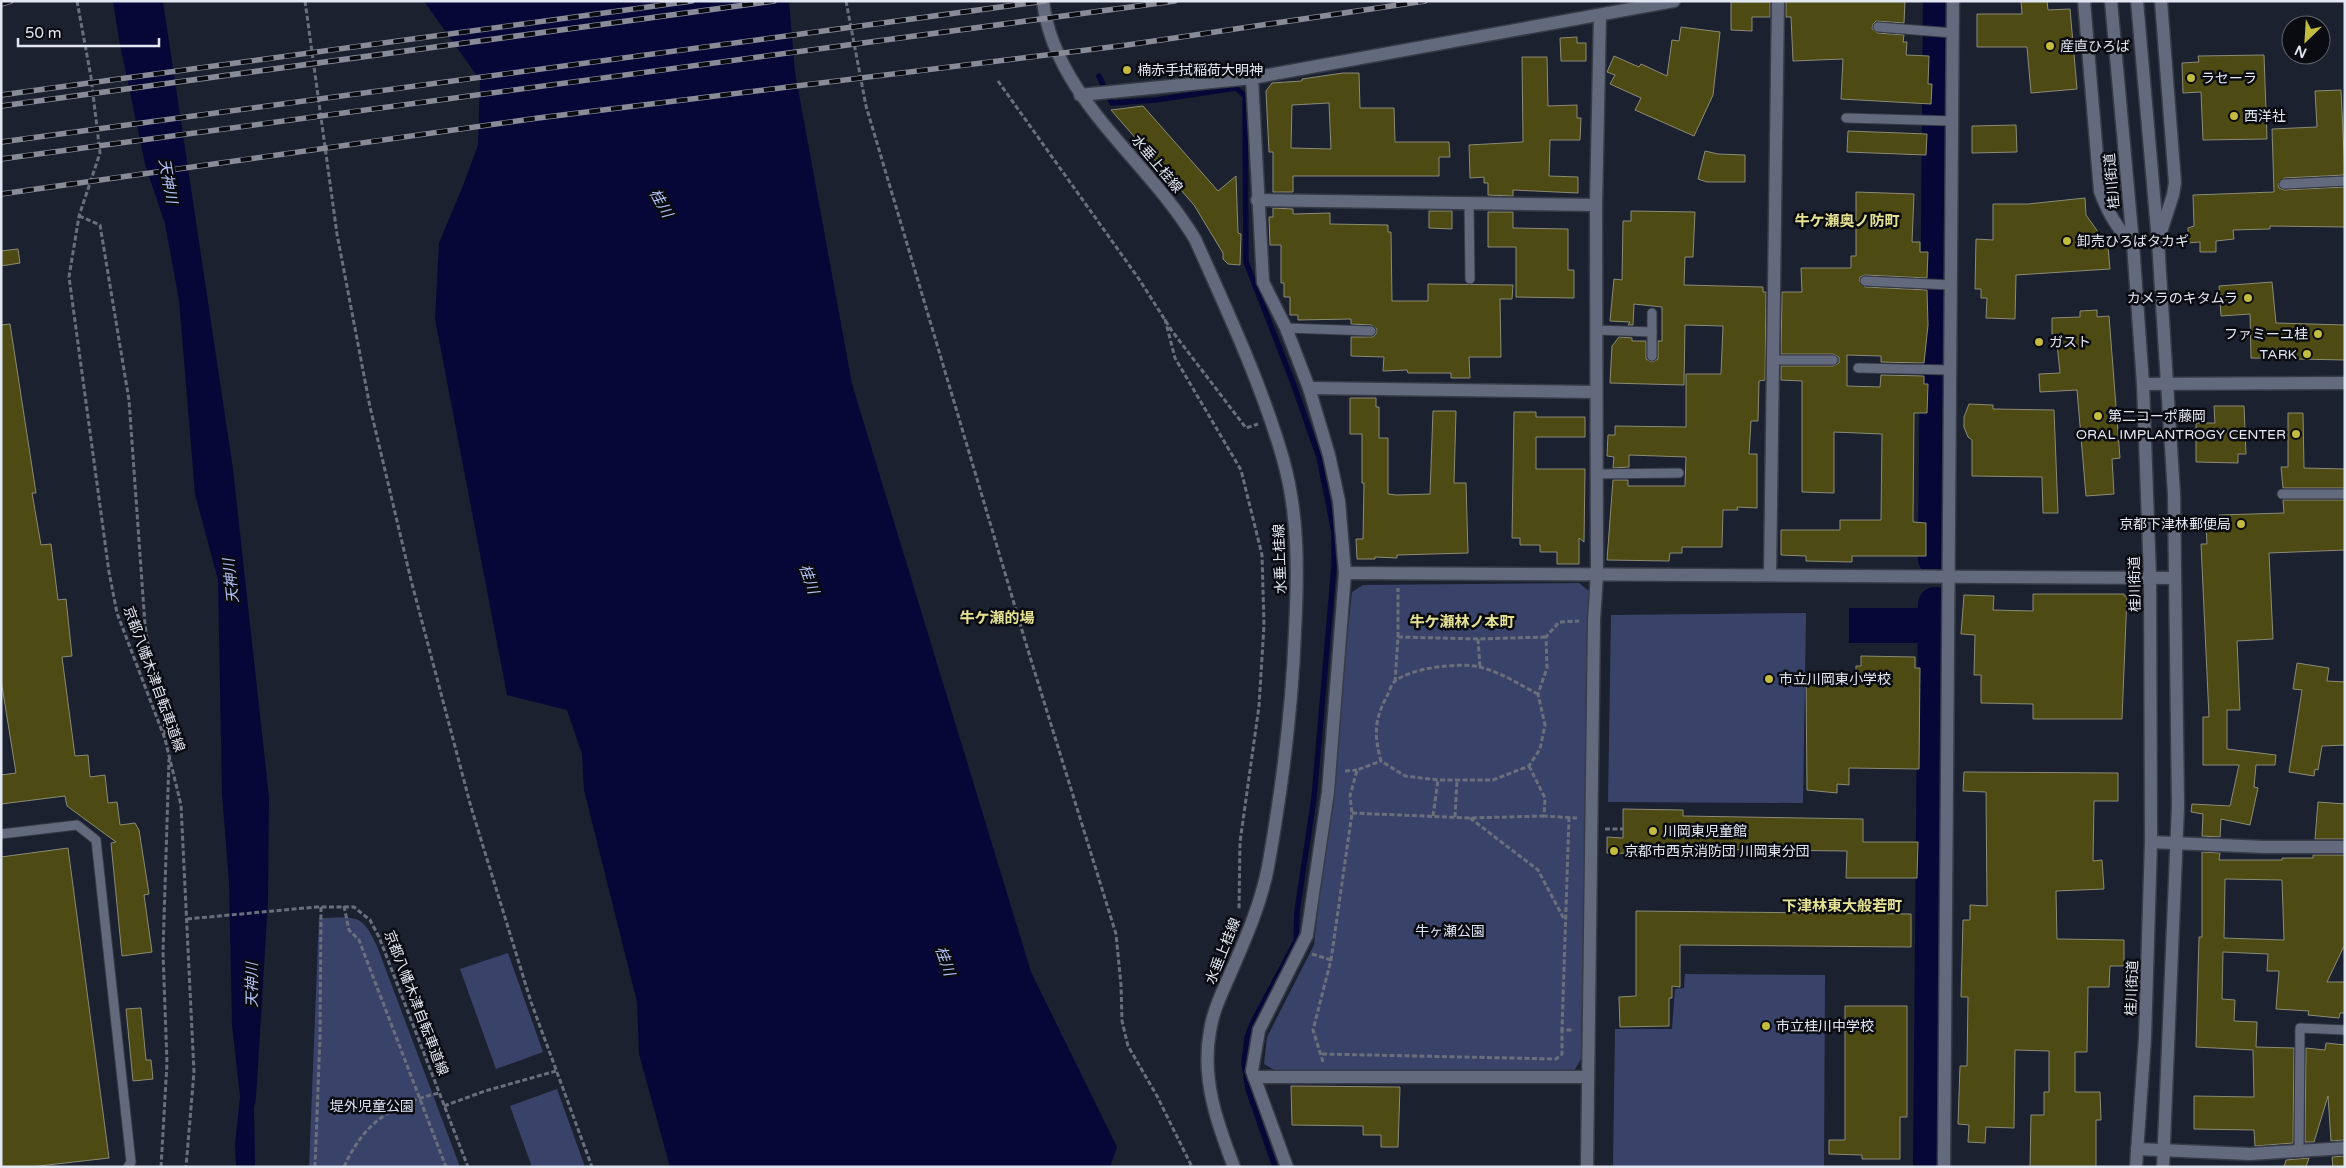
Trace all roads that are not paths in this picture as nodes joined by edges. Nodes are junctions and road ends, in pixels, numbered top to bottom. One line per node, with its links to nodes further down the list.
1 (1043, 1): 13 (street, 水垂上桂線)
2 (1674, 1): 9 (street)
3 (1778, 1): 32 (street)
4 (1953, 1): 11 (street)
5 (2084, 1): 22 (street)
6 (2111, 1): 22 (street, 桂川街道)
7 (2137, 1): 21 (street)
8 (2161, 1): 21 (street)
9 (1600, 15): 12 (street); 20 (street)
10 (1878, 27): 11 (lane)
11 (1953, 33): 15 (street)
12 (1252, 78): 13 (street); 18 (street)
13 (1080, 95): 63 (street, 水垂上桂線)
14 (1846, 118): 15 (lane)
15 (1952, 121): 25 (street)
16 (2345, 182): 17 (lane)
17 (2284, 184)
18 (1257, 200): 19 (street); 27 (street)
19 (1469, 203): 20 (street); 23 (lane)
20 (1596, 205): 28 (street)
21 (2158, 241): 36 (street)
22 (2133, 244): 38 (street, 桂川街道)
23 (1470, 279)
24 (1865, 281): 25 (lane)
25 (1951, 285): 35 (street)
26 (1652, 313): 30 (lane)
27 (1286, 328): 29 (lane); 39 (street)
28 (1596, 330): 30 (lane); 40 (street)
29 (1371, 332)
30 (1652, 332): 31 (lane)
31 (1652, 356)
32 (1772, 360): 33 (lane); 47 (street)
33 (1833, 360)
34 (1858, 368): 35 (lane)
35 (1951, 370): 48 (street)
36 (2168, 383): 37 (street); 38 (street); 50 (street)
37 (2345, 383)
38 (2144, 384): 49 (street, 桂川街道)
39 (1309, 388): 40 (street); 45 (street)
40 (1595, 392): 42 (street)
41 (1679, 473): 42 (lane)
42 (1596, 474): 46 (street)
43 (2282, 494): 44 (lane)
44 (2345, 494)
45 (1345, 573): 46 (street); 57 (street)
46 (1597, 574): 47 (street); 56 (street)
47 (1770, 575): 48 (street)
48 (1949, 576): 49 (street); 66 (street)
49 (2150, 578): 50 (street); 52 (street, 桂川街道)
50 (2175, 578): 53 (street)
51 (1, 834): 62 (lane)
52 (2151, 842): 53 (street); 59 (street, 桂川街道)
53 (2176, 844): 54 (street); 61 (street)
54 (2345, 847)
55 (2345, 1030): 60 (lane)
56 (1588, 1077): 57 (street); 65 (street)
57 (1254, 1078): 64 (street)
58 (2345, 1148): 60 (street)
59 (2137, 1149): 61 (street); 67 (street, 桂川街道)
60 (2299, 1150): 61 (street)
61 (2164, 1151): 68 (street)
62 (128, 1167)
63 (1234, 1167)
64 (1287, 1167)
65 (1587, 1167)
66 (1944, 1167)
67 (2136, 1167)
68 (2163, 1167)

